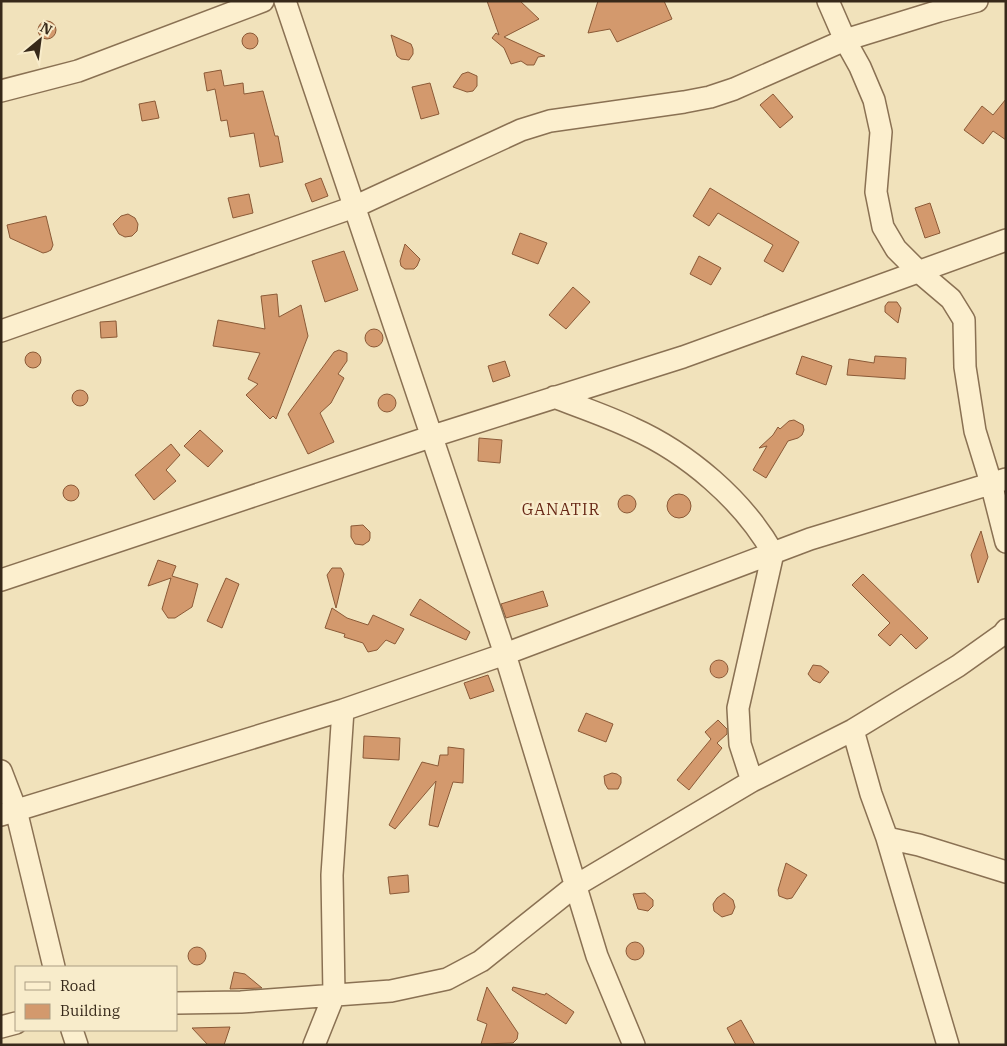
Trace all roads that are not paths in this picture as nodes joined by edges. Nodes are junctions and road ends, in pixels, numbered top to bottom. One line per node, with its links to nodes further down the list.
1 (263, 1): 6 (street)
2 (285, 1): 7 (street)
3 (828, 1): 5 (street)
4 (976, 1): 5 (street)
5 (845, 40): 7 (street); 9 (street)
6 (1, 91)
7 (354, 207): 10 (street); 12 (street)
8 (1006, 240): 9 (street)
9 (918, 271): 11 (street); 13 (street)
10 (1, 331)
11 (554, 397): 12 (street); 15 (street)
12 (433, 436): 16 (street); 18 (street)
13 (999, 481): 14 (street); 15 (street)
14 (1006, 542)
15 (773, 554): 18 (street); 22 (street)
16 (1, 580)
17 (1006, 630): 20 (street)
18 (505, 654): 19 (street); 26 (street)
19 (343, 710): 23 (street); 28 (street)
20 (853, 730): 22 (street); 24 (street)
21 (1, 771): 23 (street)
22 (752, 781): 26 (street)
23 (9, 813): 27 (street)
24 (887, 838): 25 (street); 36 (street)
25 (1006, 872)
26 (575, 886): 28 (street); 35 (street)
27 (54, 966)
28 (334, 995): 29 (street); 34 (street)
29 (178, 1003)
30 (15, 1023): 31 (street)
31 (1, 1027)
32 (72, 1031): 33 (street)
33 (77, 1045)
34 (314, 1045)
35 (634, 1045)
36 (948, 1045)

